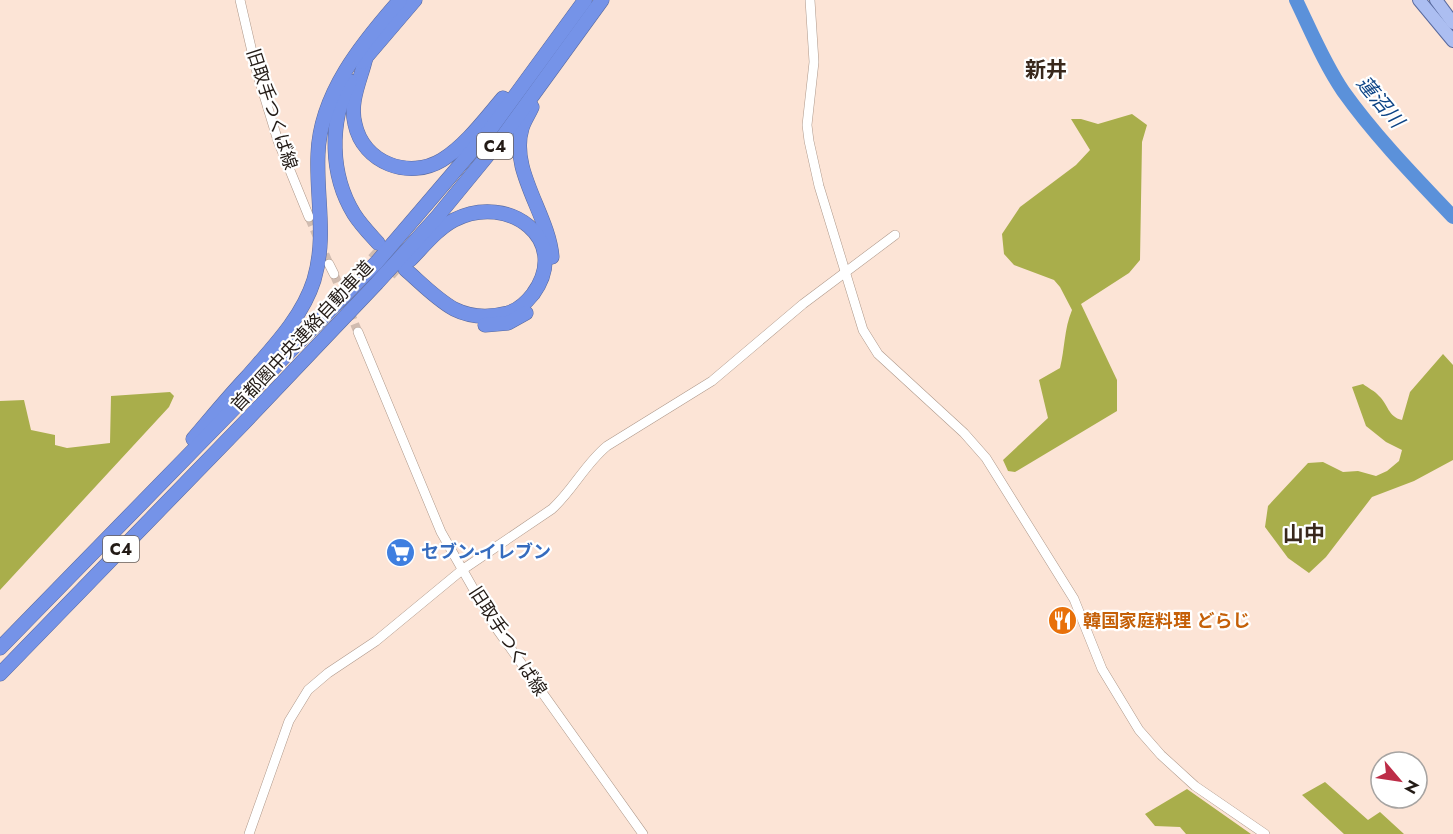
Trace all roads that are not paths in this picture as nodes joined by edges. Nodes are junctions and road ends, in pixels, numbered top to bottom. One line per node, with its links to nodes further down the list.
1 (240, 0): 15 (street, 旧取手つくば線)
2 (400, 0): 14 (highway)
3 (415, 0): 12 (highway)
4 (585, 0): 13 (highway, 首都圏中央連絡自動車道 / C4)
5 (602, 0): 21 (highway, 首都圏中央連絡自動車道 / C4)
6 (608, 0): 21 (highway)
7 (810, 0): 18 (street)
8 (1419, 0): 11 (main road)
9 (1436, 0): 10 (main road)
10 (1453, 23)
11 (1453, 41)
12 (366, 57): 13 (highway); 14 (highway)
13 (544, 58): 22 (highway, 首都圏中央連絡自動車道 / C4)
14 (331, 100): 22 (highway)
15 (309, 217)
16 (895, 235): 18 (street)
17 (329, 264): 19 (street)
18 (845, 273): 23 (street); 28 (street)
19 (334, 274)
20 (358, 332): 23 (street, 旧取手つくば線)
21 (242, 425): 25 (highway, 首都圏中央連絡自動車道 / C4)
22 (116, 530): 24 (highway, 首都圏中央連絡自動車道 / C4)
23 (462, 570): 26 (street); 27 (street, 旧取手つくば線)
24 (0, 648)
25 (0, 674)
26 (249, 834)
27 (644, 834)
28 (1265, 834)

